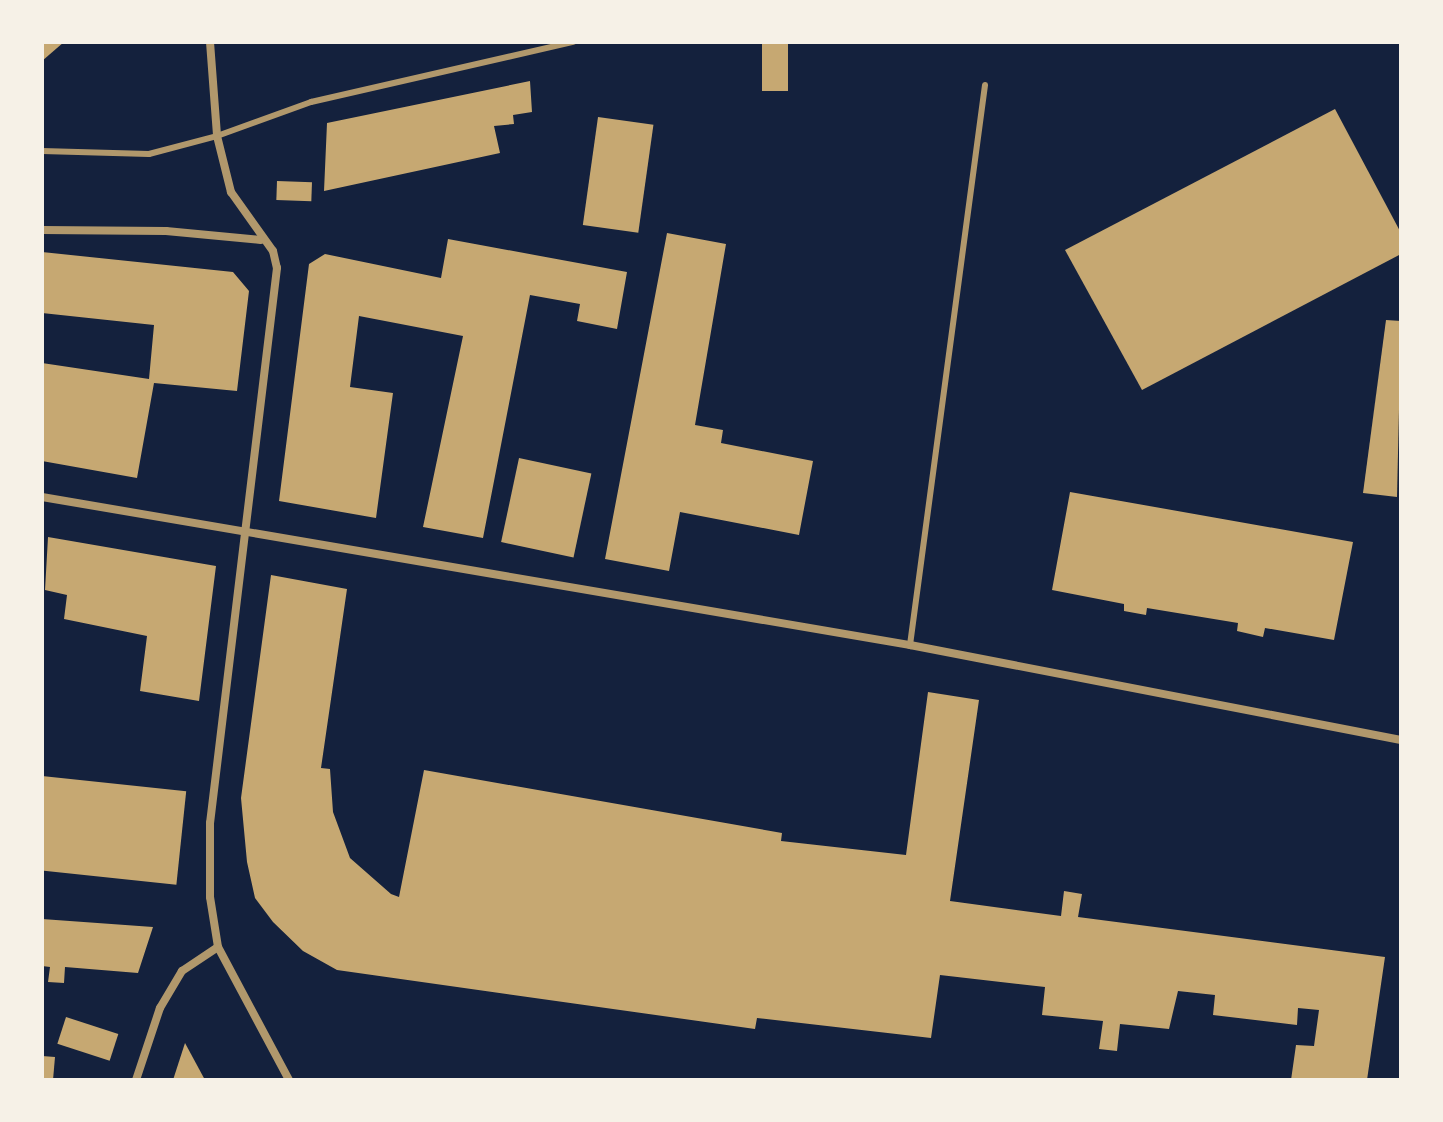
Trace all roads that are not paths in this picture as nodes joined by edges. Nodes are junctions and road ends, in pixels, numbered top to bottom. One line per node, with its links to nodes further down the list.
1 (210, 42): 4 (street)
2 (573, 42): 4 (lane)
3 (985, 85): 10 (lane)
4 (217, 136): 5 (lane); 7 (street)
5 (42, 151)
6 (42, 230): 7 (street)
7 (261, 240): 9 (street)
8 (42, 497): 9 (street)
9 (245, 530): 10 (street); 12 (street)
10 (910, 645): 11 (street)
11 (1401, 740)
12 (218, 947): 13 (street); 14 (street)
13 (136, 1080)
14 (289, 1080)

